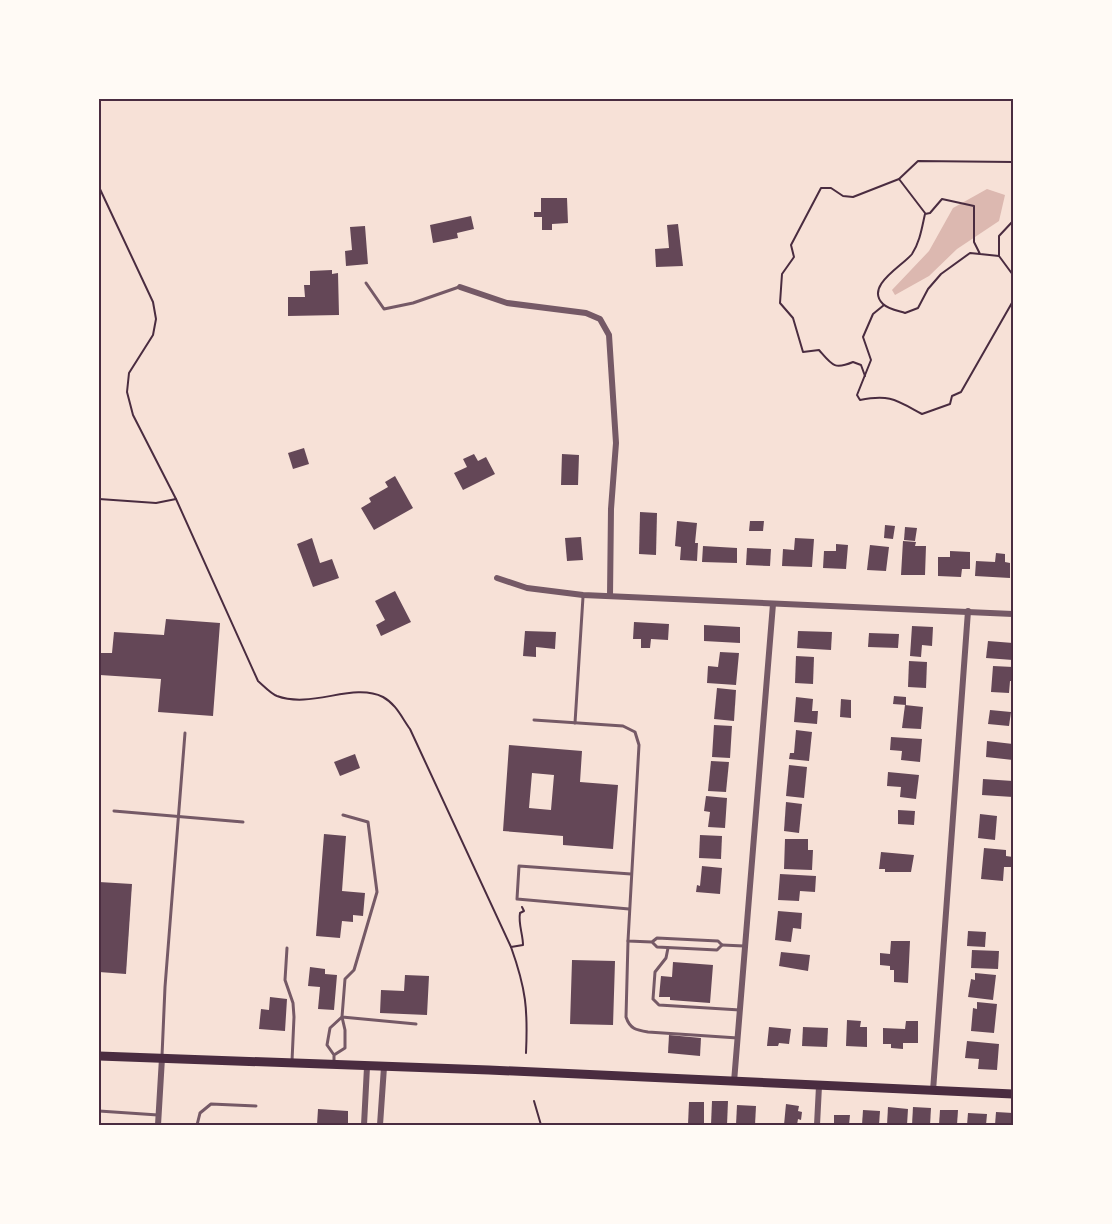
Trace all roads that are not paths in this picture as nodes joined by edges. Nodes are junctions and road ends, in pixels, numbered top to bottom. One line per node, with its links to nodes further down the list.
1 (366, 283): 2 (lane)
2 (460, 287): 5 (street)
3 (497, 578): 4 (street)
4 (583, 595): 5 (street); 10 (lane)
5 (609, 596): 6 (street)
6 (772, 604): 7 (street); 21 (street)
7 (968, 611): 8 (street); 36 (street)
8 (1013, 614)
9 (534, 720): 10 (lane)
10 (575, 723): 16 (lane)
11 (185, 733): 14 (lane)
12 (114, 812): 14 (lane)
13 (343, 815): 25 (lane)
14 (178, 817): 15 (lane); 29 (lane)
15 (243, 822)
16 (632, 874): 17 (lane); 17 (lane)
17 (630, 909): 18 (lane)
18 (628, 941): 19 (lane); 27 (lane)
19 (651, 942): 20 (lane); 23 (lane)
20 (722, 945): 21 (lane); 23 (lane)
21 (744, 946): 24 (street)
22 (287, 948): 31 (lane)
23 (668, 948): 24 (lane)
24 (740, 1010): 27 (street)
25 (342, 1017): 26 (lane); 30 (lane); 30 (lane)
26 (416, 1024)
27 (738, 1038): 34 (street)
28 (99, 1056): 29 (main road)
29 (162, 1058): 31 (main road); 40 (street)
30 (334, 1060): 31 (main road); 32 (main road)
31 (292, 1062)
32 (367, 1066): 33 (main road); 43 (street)
33 (384, 1067): 34 (main road); 44 (street)
34 (734, 1082): 35 (main road)
35 (819, 1086): 36 (main road); 45 (street)
36 (933, 1090): 37 (main road)
37 (1013, 1094)
38 (256, 1106): 42 (lane)
39 (99, 1112): 40 (lane)
40 (159, 1115): 41 (street)
41 (158, 1125)
42 (197, 1125)
43 (364, 1125)
44 (380, 1125)
45 (817, 1125)

